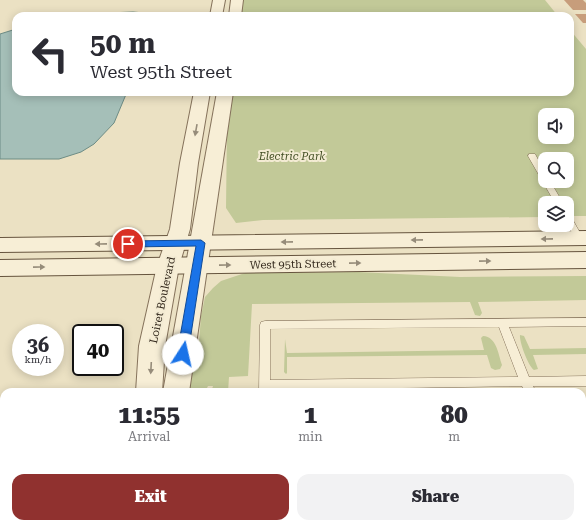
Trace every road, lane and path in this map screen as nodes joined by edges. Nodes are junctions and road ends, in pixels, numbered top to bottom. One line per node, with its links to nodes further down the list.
1 (219, 0): 3 (main road)
2 (237, 0): 4 (main road)
3 (217, 12)
4 (236, 12)
5 (201, 96): 11 (main road, Loiret Boulevard, one-way to 11)
6 (224, 96): 12 (main road)
7 (532, 156): 8 (lane)
8 (538, 166)
9 (574, 227): 10 (lane)
10 (582, 238): 12 (main road, West 95th Street, one-way to 12)
11 (175, 243): 12 (main road, West 95th Street); 13 (main road, West 95th Street, one-way to 13); 16 (main road, Loiret Boulevard)
12 (201, 243): 15 (main road)
13 (0, 245)
14 (586, 260): 15 (main road, West 95th Street, one-way to 14)
15 (198, 265): 16 (main road, West 95th Street); 23 (main road)
16 (168, 266): 17 (main road, West 95th Street, one-way to 16); 22 (main road, Loiret Boulevard, one-way to 22)
17 (0, 268)
18 (586, 322): 19 (lane)
19 (503, 323): 21 (lane); 24 (lane)
20 (586, 381): 21 (lane)
21 (525, 382): 25 (lane); 26 (lane)
22 (150, 388)
23 (177, 388)
24 (264, 388)
25 (335, 388)
26 (529, 388)

